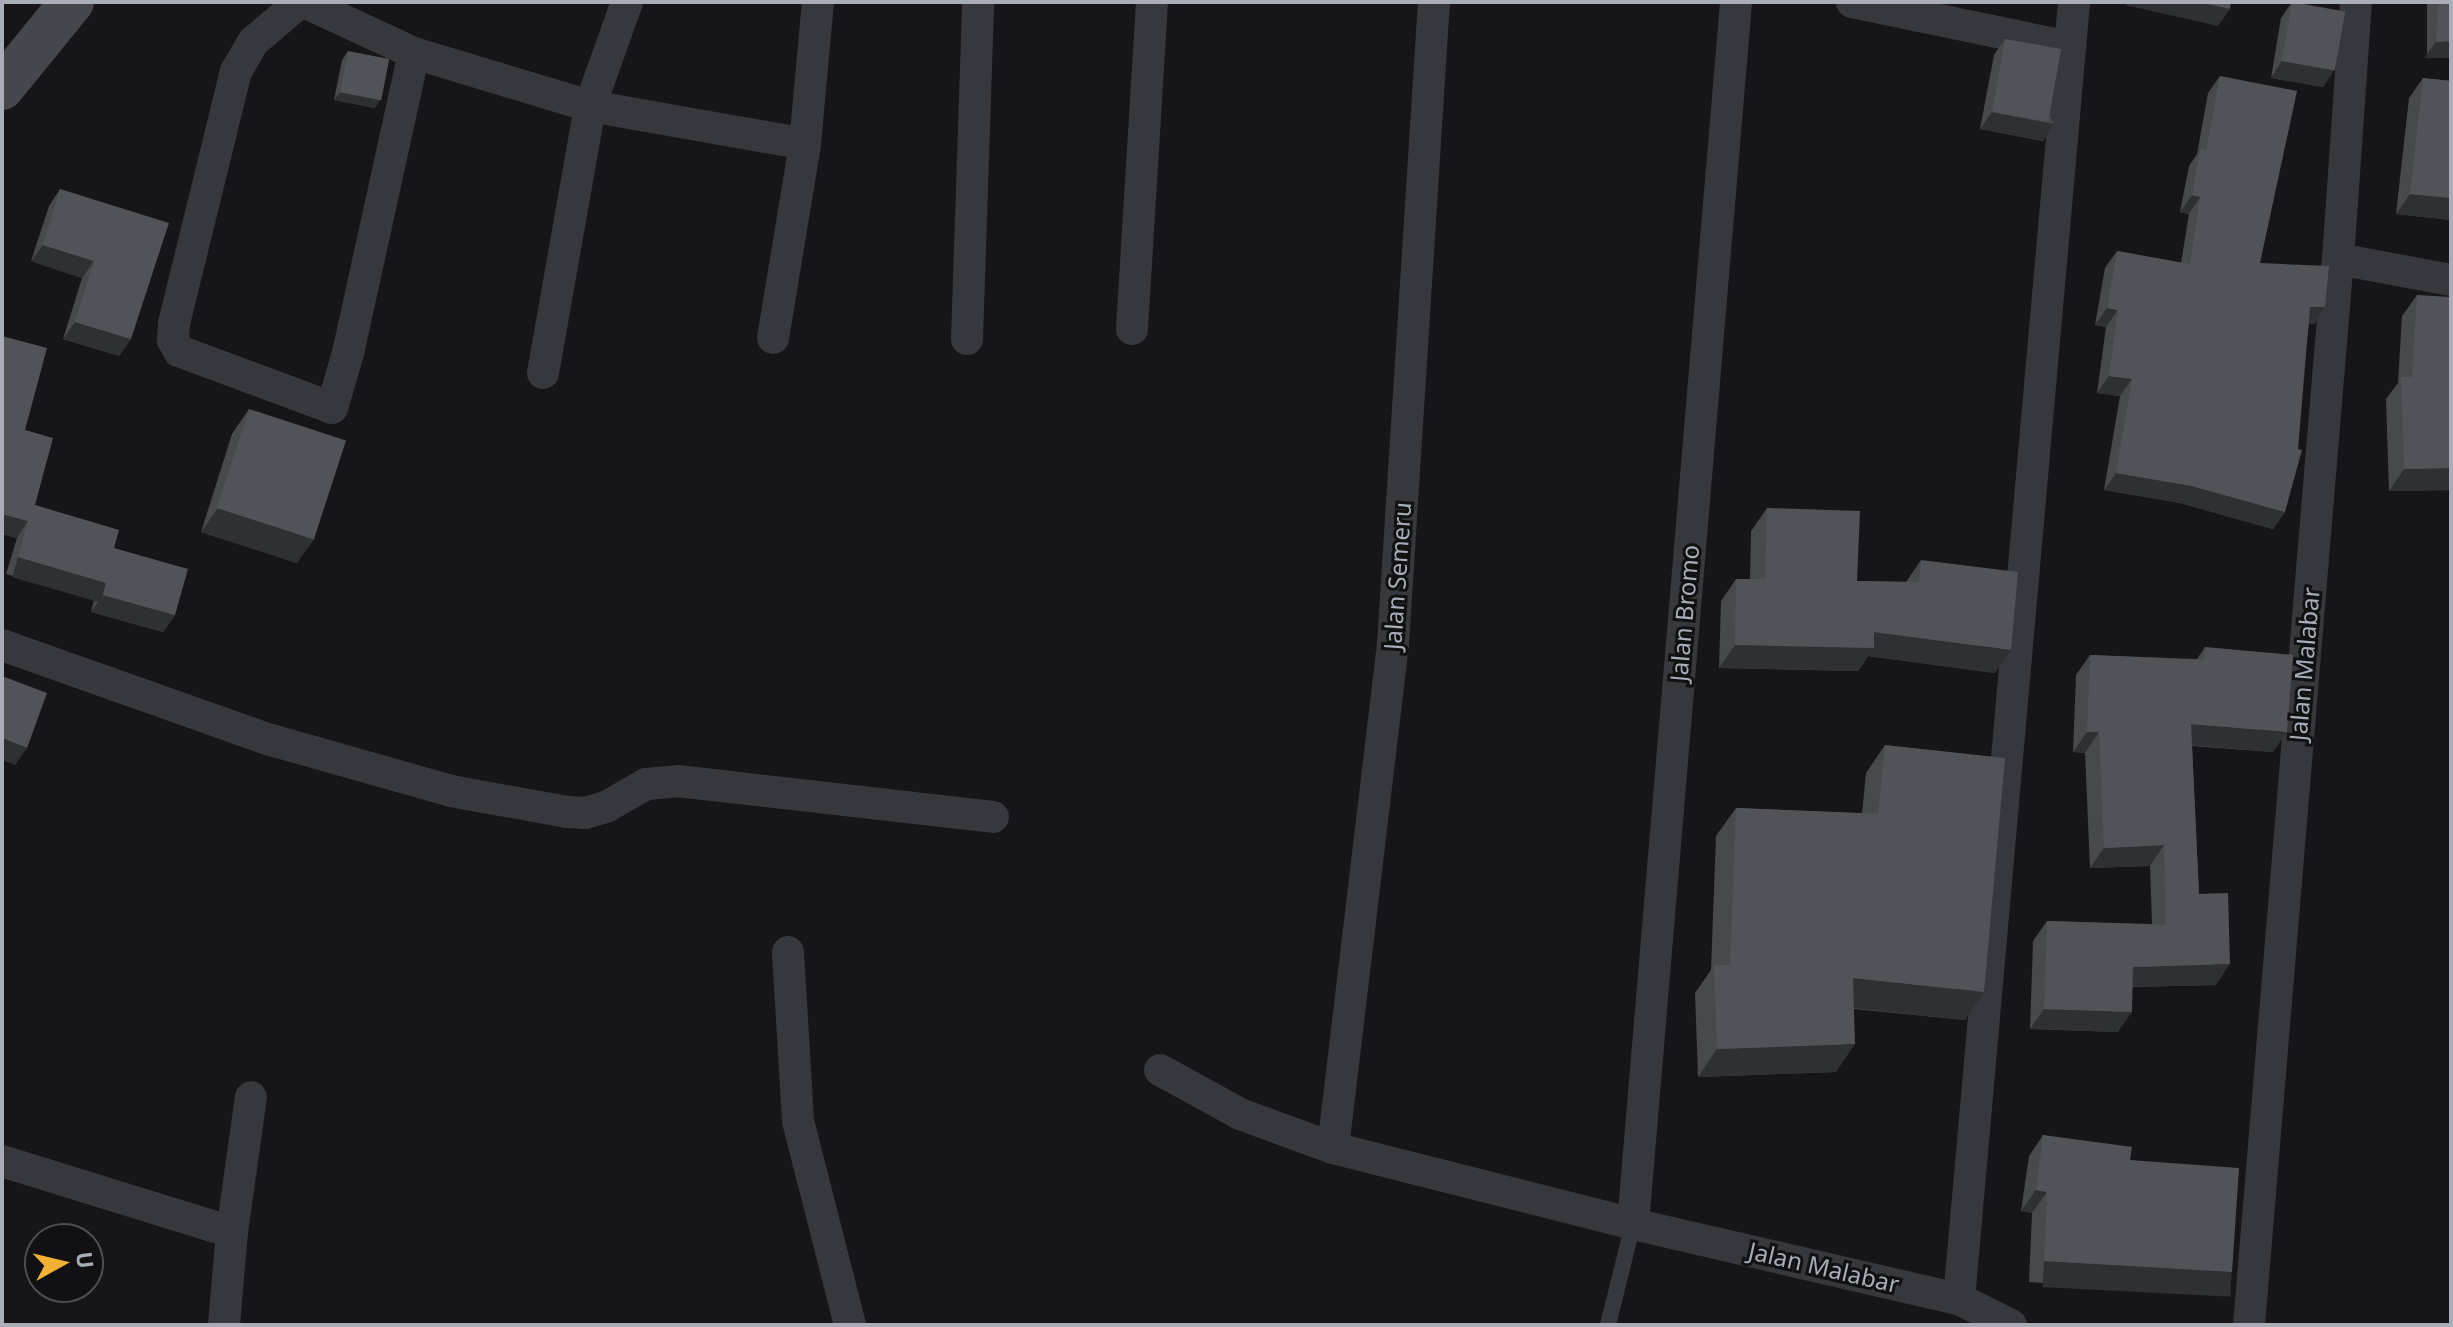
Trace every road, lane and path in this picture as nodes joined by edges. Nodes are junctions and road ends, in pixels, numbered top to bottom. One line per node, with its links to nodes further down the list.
1 (72, 2): 14 (main road)
2 (302, 2): 13 (street); 13 (street)
3 (627, 2): 15 (street)
4 (818, 2): 16 (street)
5 (978, 2): 21 (street)
6 (1152, 2): 19 (street)
7 (1434, 2): 28 (street, Jalan Semeru)
8 (1736, 2): 30 (street, Jalan Bromo)
9 (1852, 2): 12 (street)
10 (2074, 2): 12 (street)
11 (2356, 2): 17 (street, Jalan Malabar)
12 (2070, 47): 32 (street)
13 (414, 53): 15 (street)
14 (2, 88)
15 (590, 106): 16 (street); 22 (street)
16 (805, 144): 20 (street)
17 (2338, 259): 18 (street); 37 (street, Jalan Malabar)
18 (2451, 280)
19 (1132, 329)
20 (773, 338)
21 (967, 339)
22 (543, 373)
23 (2, 645): 24 (street)
24 (993, 817)
25 (788, 952): 34 (street)
26 (1160, 1070): 28 (street, Jalan Malabar)
27 (251, 1097): 31 (street)
28 (1333, 1148): 30 (street, Jalan Malabar)
29 (2, 1161): 31 (street)
30 (1633, 1224): 32 (street, Jalan Malabar); 35 (lane)
31 (232, 1232): 33 (street)
32 (1959, 1299): 36 (street, Jalan Malabar)
33 (224, 1325)
34 (850, 1325)
35 (1608, 1325)
36 (2011, 1325)
37 (2249, 1325)

